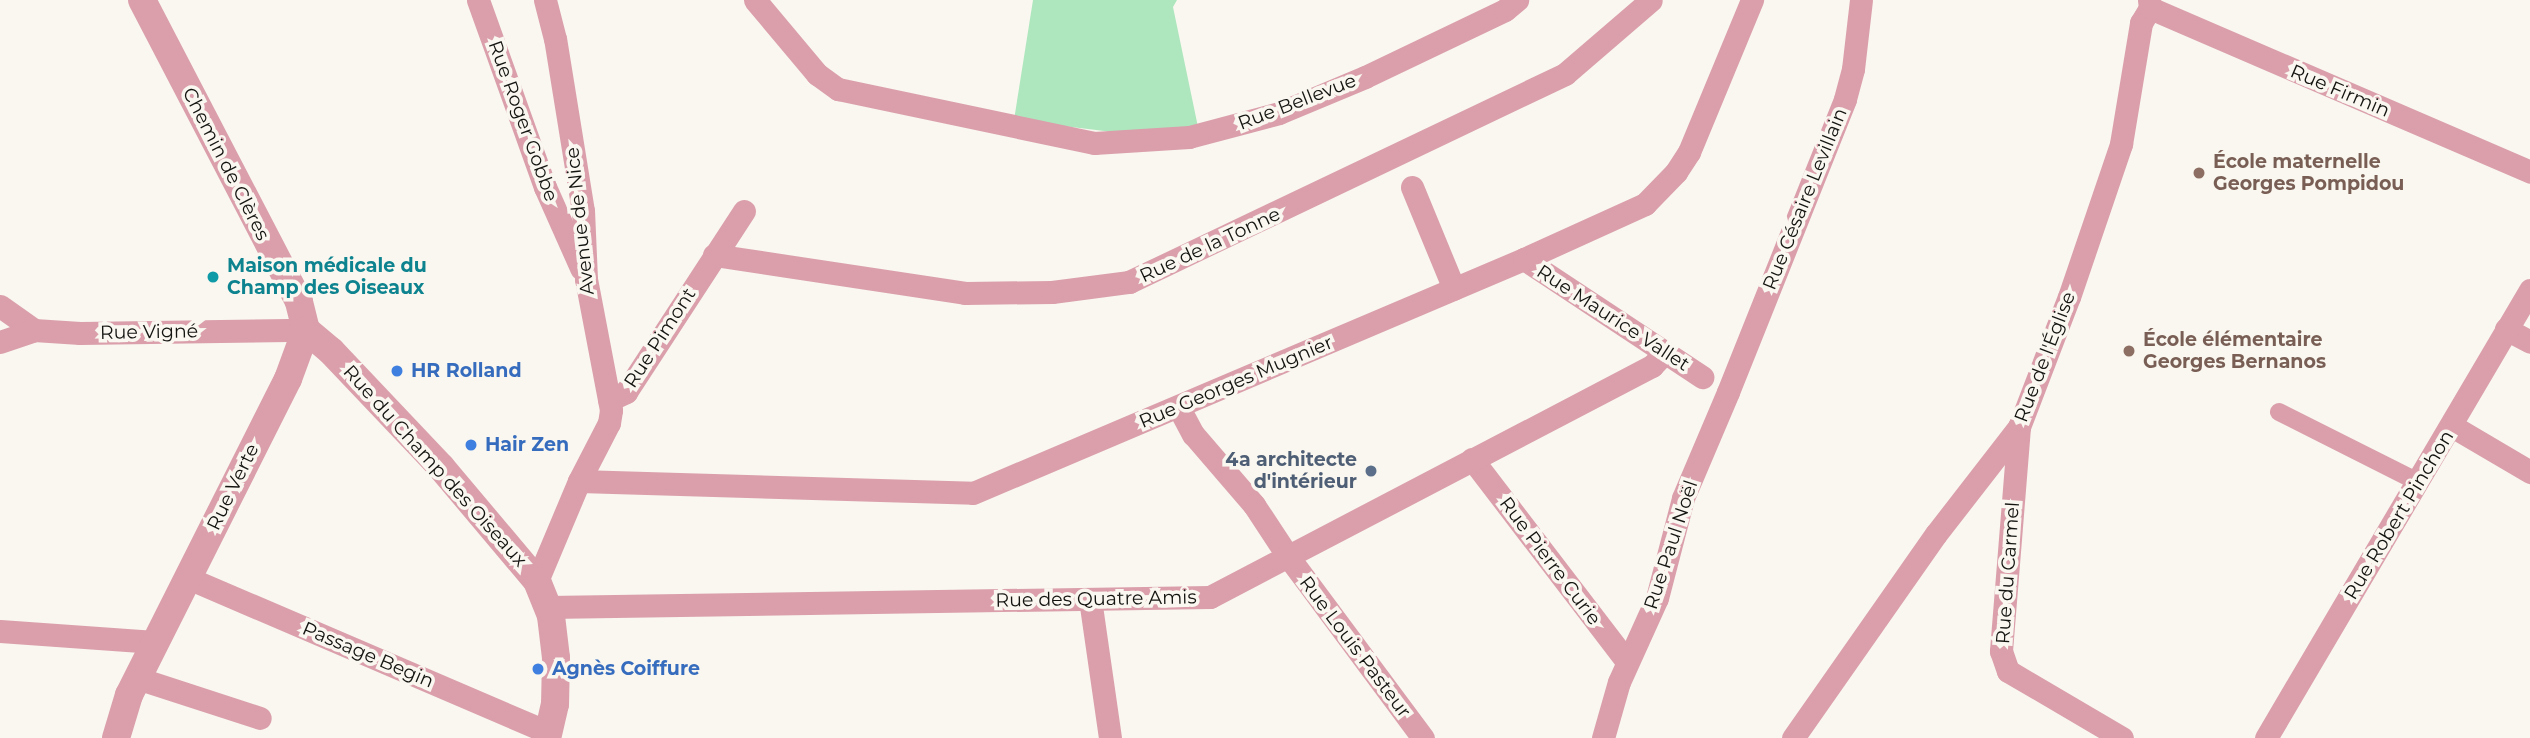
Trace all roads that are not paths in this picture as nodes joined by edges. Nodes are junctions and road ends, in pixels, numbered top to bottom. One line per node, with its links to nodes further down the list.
1 (142, 0): 21 (street, Chemin de Clères)
2 (478, 0): 15 (street, Rue Roger Gobbe)
3 (545, 0): 15 (street, Avenue de Nice)
4 (755, 0): 5 (street, Rue Bellevue)
5 (1517, 0)
6 (1651, 0): 13 (street, Rue de la Tonne)
7 (1861, 0): 26 (street, Rue Césaire Levillain)
8 (1747, 3): 14 (street, Rue Georges Mugnier)
9 (2150, 4): 10 (street, Rue Firmin); 30 (street, Rue de l'Église)
10 (2530, 172)
11 (1412, 187): 16 (street)
12 (744, 211): 13 (street, Rue Pimont)
13 (714, 255): 27 (street, Rue Pimont)
14 (1524, 259): 16 (street, Rue Georges Mugnier); 24 (street, Rue Maurice Vallet)
15 (586, 279): 27 (street, Avenue de Nice)
16 (1454, 289): 28 (street, Rue Georges Mugnier)
17 (2530, 290): 19 (street, Rue Robert Pinchon)
18 (0, 306): 20 (street)
19 (2506, 329): 23 (street); 31 (street, Rue Robert Pinchon)
20 (34, 330): 21 (street, Rue Vigné); 22 (street)
21 (306, 330): 37 (street, Rue Verte); 38 (street, Rue du Champ des Oiseaux)
22 (0, 342)
23 (2530, 342)
24 (1665, 352): 25 (street, Rue Maurice Vallet); 32 (street, Rue des Quatre Amis)
25 (1702, 377)
26 (1728, 392): 43 (street, Rue Paul Noël)
27 (610, 400): 34 (street, Rue Pimont)
28 (1179, 408): 34 (street, Rue Georges Mugnier); 36 (street, Rue Louis Pasteur)
29 (2279, 412): 35 (street)
30 (2019, 426): 51 (street, Rue de l'Église); 52 (street, Rue du Carmel)
31 (2452, 426): 33 (street); 35 (street, Rue Robert Pinchon)
32 (1472, 459): 36 (street, Rue des Quatre Amis); 43 (street, Rue Pierre Curie)
33 (2530, 472)
34 (579, 481): 38 (street, Rue Pimont)
35 (2418, 482): 53 (street, Rue Robert Pinchon)
36 (1287, 555): 39 (street, Rue des Quatre Amis); 49 (street, Rue Louis Pasteur)
37 (188, 578): 42 (street, Rue Verte); 46 (street, Passage Begin)
38 (537, 581): 40 (street, Rue du Champ des Oiseaux)
39 (1090, 599): 40 (street, Rue des Quatre Amis); 48 (street)
40 (548, 607): 46 (street, Rue du Champ des Oiseaux)
41 (0, 631): 42 (street)
42 (155, 642): 44 (street, Rue Verte)
43 (1627, 662): 50 (street, Rue Paul Noël)
44 (137, 678): 45 (street); 47 (street, Rue Verte)
45 (260, 718)
46 (548, 735)
47 (116, 738)
48 (1110, 738)
49 (1423, 738)
50 (1603, 738)
51 (1793, 738)
52 (2122, 738)
53 (2266, 738)

